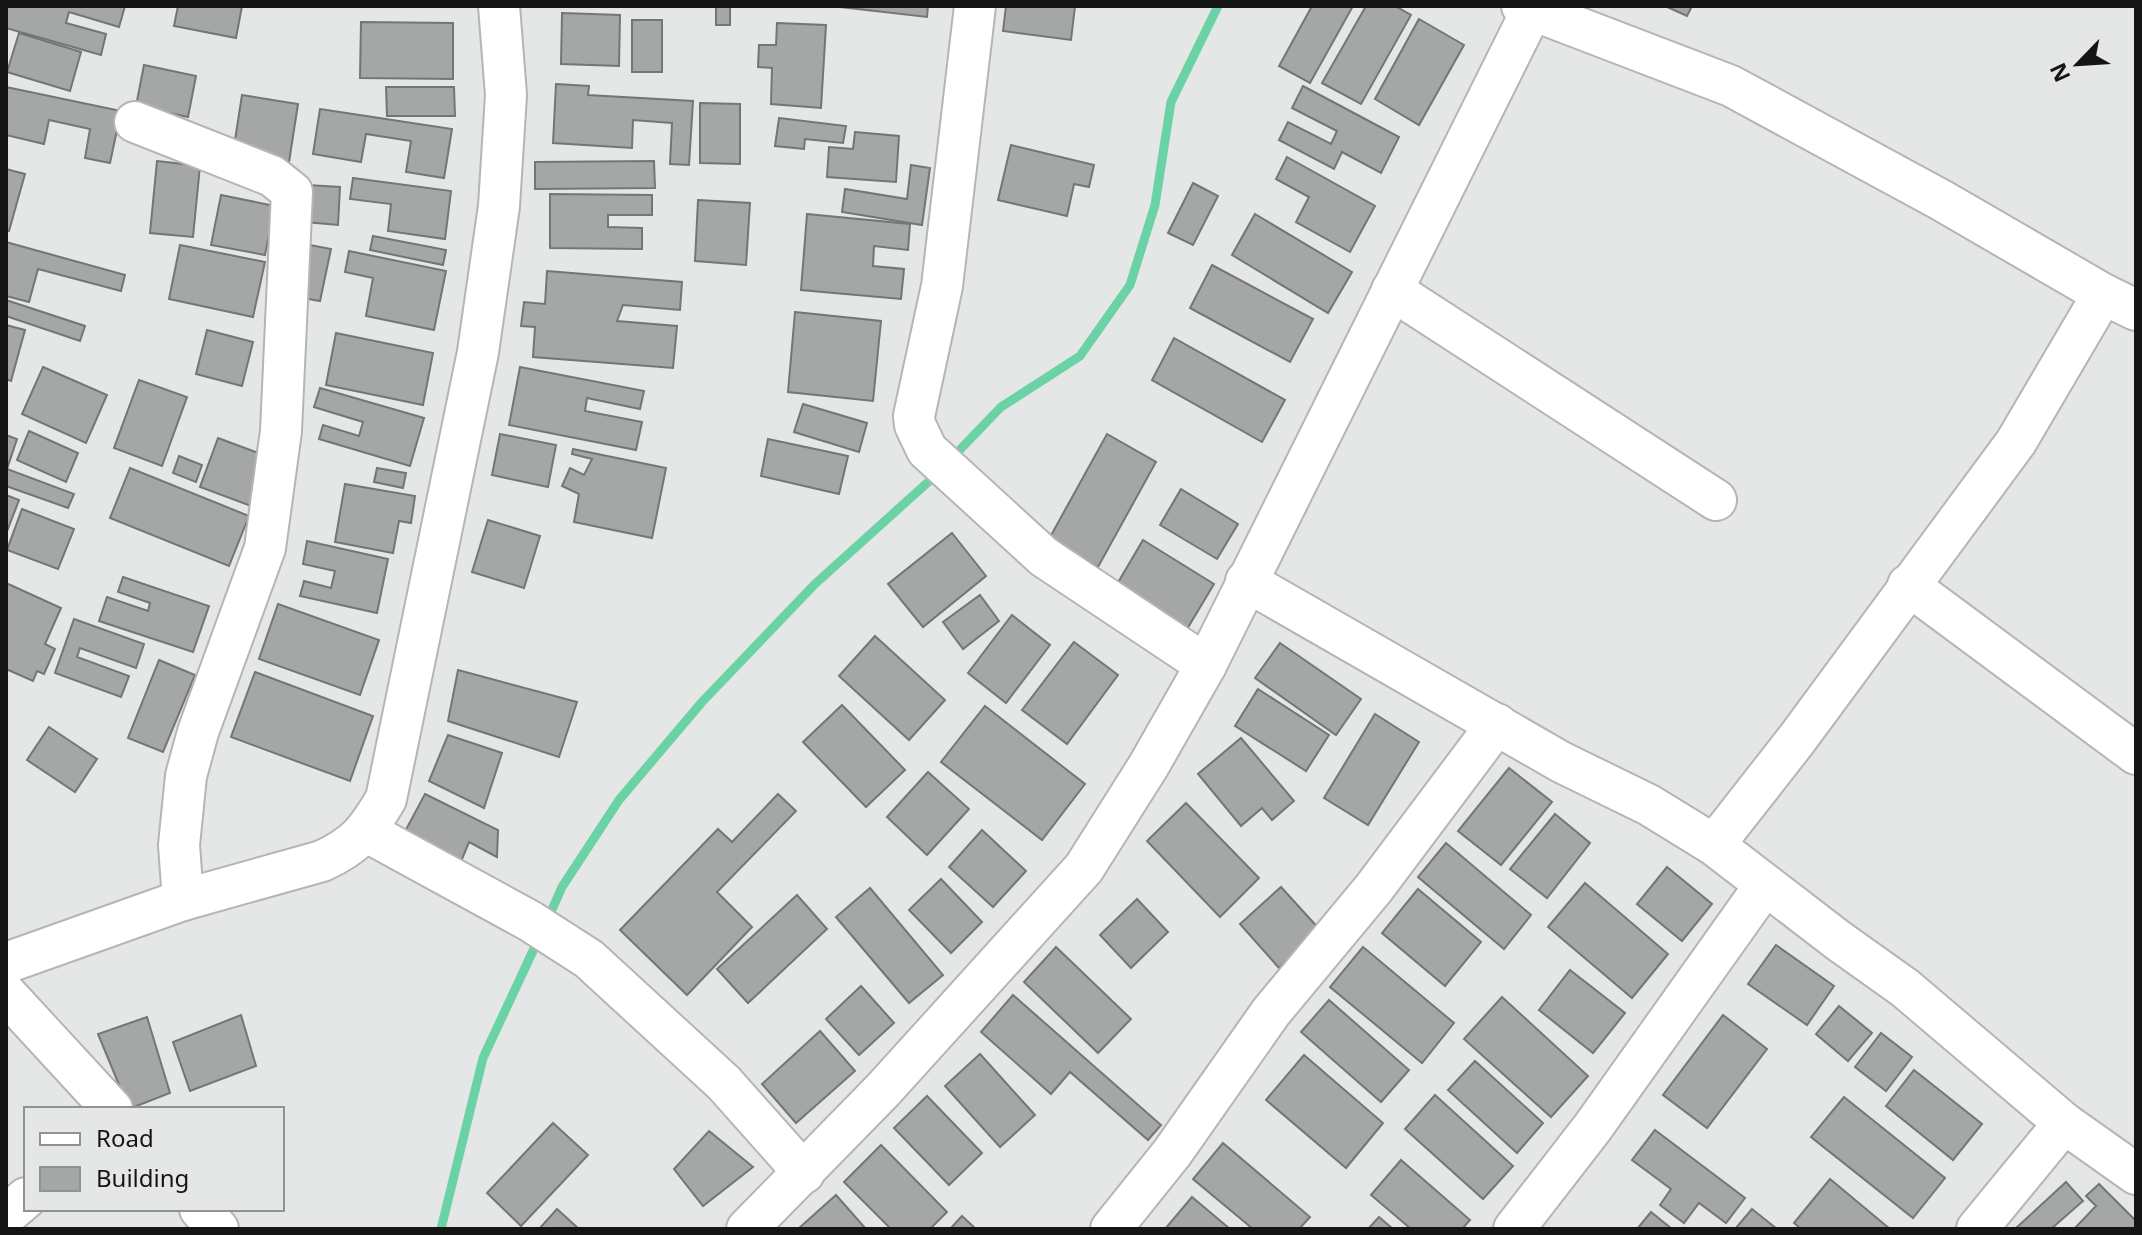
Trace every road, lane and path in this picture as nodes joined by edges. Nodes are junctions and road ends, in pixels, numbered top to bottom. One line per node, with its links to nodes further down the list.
1 (499, 6): 13 (street)
2 (975, 6): 10 (street)
3 (1526, 9): 5 (street); 6 (street)
4 (135, 122): 16 (street)
5 (1392, 290): 7 (street); 8 (street)
6 (2120, 302): 9 (street)
7 (1716, 500)
8 (1246, 581): 10 (street); 11 (street)
9 (1908, 585): 12 (street); 14 (street)
10 (1206, 665): 21 (street)
11 (1497, 724): 14 (street); 28 (street)
12 (2136, 754)
13 (367, 832): 16 (street); 21 (street)
14 (1714, 845): 15 (street)
15 (1765, 885): 20 (street); 29 (street)
16 (183, 900): 17 (street)
17 (6, 963)
18 (6, 994): 19 (street)
19 (110, 1107)
20 (2064, 1123): 22 (street); 30 (street)
21 (804, 1173): 27 (street)
22 (2136, 1174)
23 (24, 1200): 25 (street)
24 (202, 1211): 26 (street)
25 (6, 1215)
26 (218, 1229)
27 (747, 1229)
28 (1111, 1229)
29 (1514, 1229)
30 (1977, 1229)

